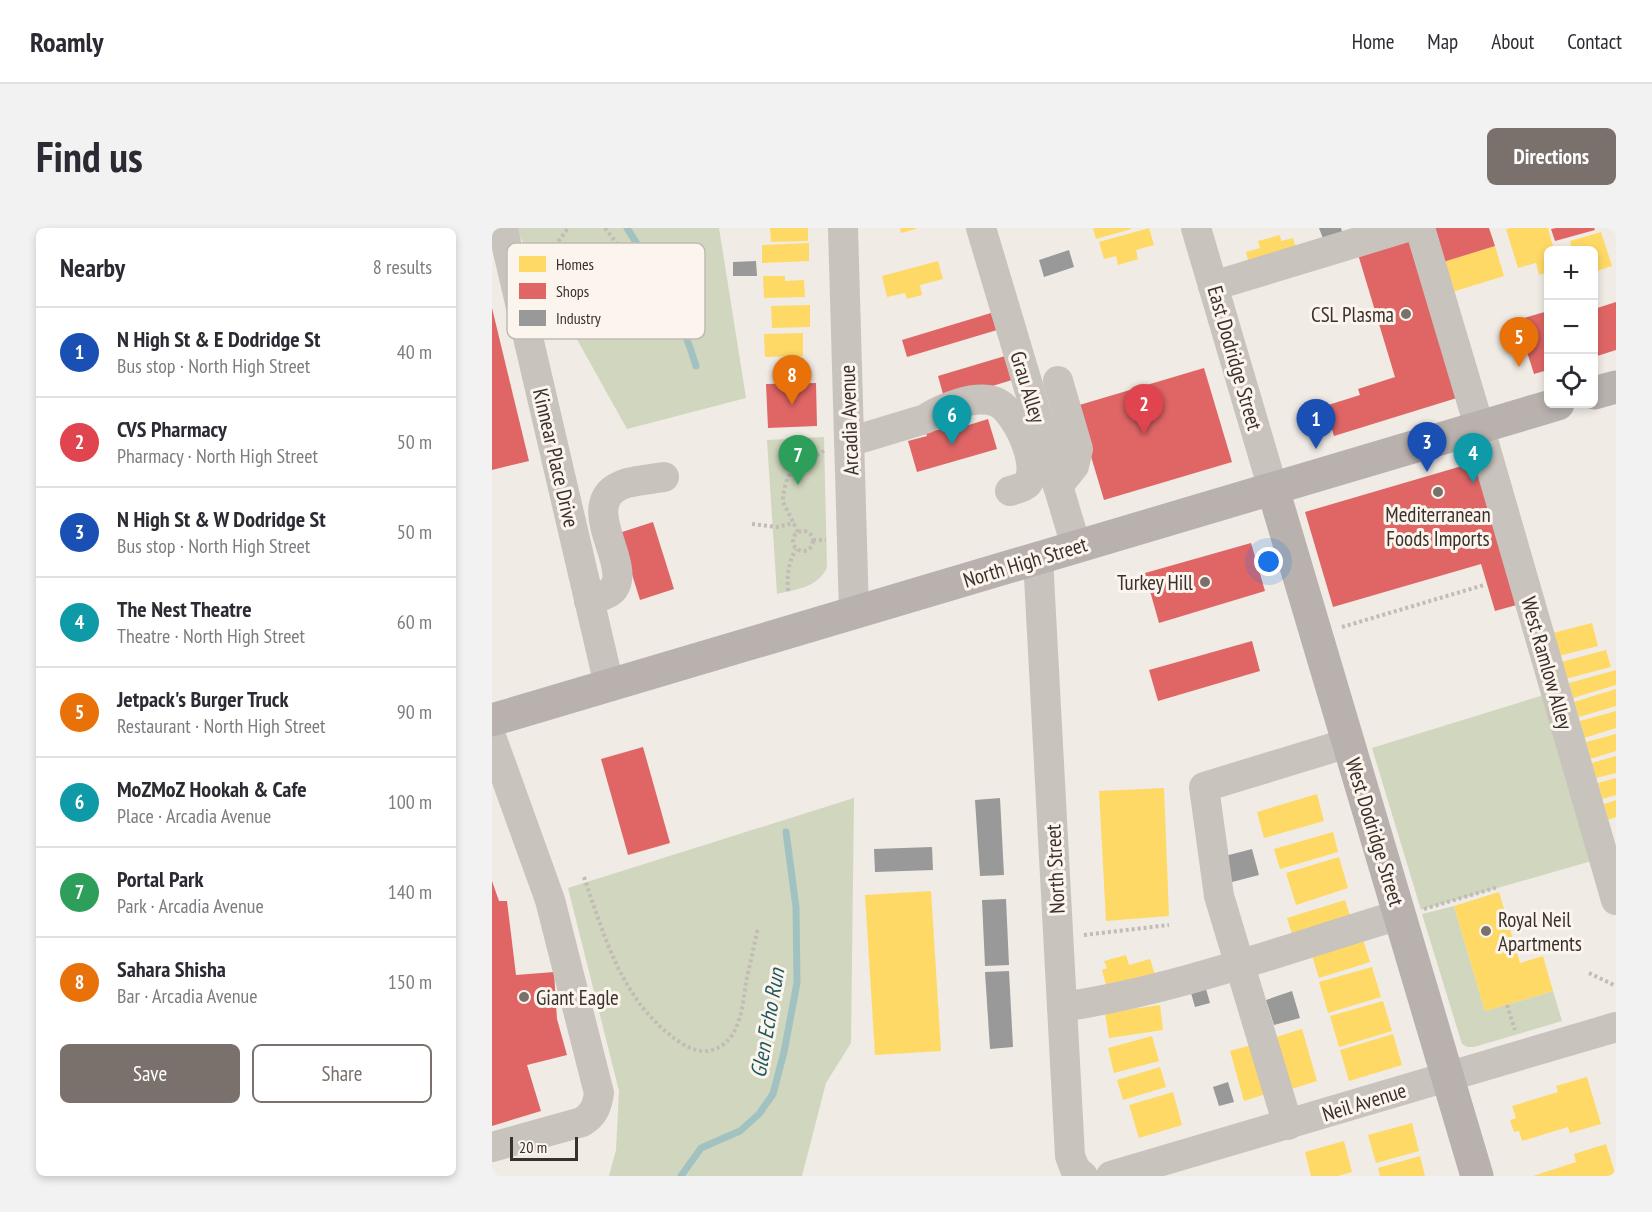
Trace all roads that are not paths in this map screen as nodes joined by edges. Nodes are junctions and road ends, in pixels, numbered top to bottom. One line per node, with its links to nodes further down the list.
1 (843, 228): 15 (street, Arcadia Avenue)
2 (981, 228): 17 (street, Grau Alley)
3 (1196, 228): 8 (street, East Dodridge Street)
4 (1404, 228): 8 (street)
5 (1420, 228): 14 (street, West Ramlow Alley)
6 (503, 252): 7 (street, Kinnear Place Drive)
7 (507, 268)
8 (1213, 286): 18 (street, East Dodridge Street)
9 (524, 339): 22 (street, Kinnear Place Drive)
10 (1058, 381): 17 (street)
11 (1616, 387): 12 (main road)
12 (1598, 392)
13 (1544, 408): 14 (main road, North High Street)
14 (1479, 426): 18 (main road, North High Street); 28 (street, West Ramlow Alley)
15 (837, 446): 19 (street); 23 (street, Arcadia Avenue)
16 (664, 477): 22 (street)
17 (1058, 486): 20 (street, Grau Alley)
18 (1273, 489): 20 (main road, North High Street); 27 (main road, West Dodridge Street)
19 (1010, 491)
20 (1076, 546): 21 (main road, North High Street)
21 (1038, 558): 23 (main road, North High Street); 31 (street, North Street)
22 (589, 601): 24 (street, Kinnear Place Drive)
23 (854, 612): 24 (main road, North High Street)
24 (609, 685): 25 (main road, North High Street)
25 (492, 720)
26 (492, 739): 35 (street)
27 (1348, 743): 29 (main road, West Dodridge Street); 30 (street)
28 (1616, 900)
29 (1410, 912): 30 (street); 33 (main road, West Dodridge Street)
30 (1239, 964): 31 (street); 34 (street)
31 (1062, 1007): 36 (street, North Street)
32 (1616, 1027): 33 (street, Neil Avenue)
33 (1447, 1077): 34 (street, Neil Avenue); 38 (main road, West Dodridge Street)
34 (1288, 1125): 37 (street, Neil Avenue)
35 (492, 1148)
36 (1083, 1176)
37 (1111, 1176)
38 (1477, 1176)

